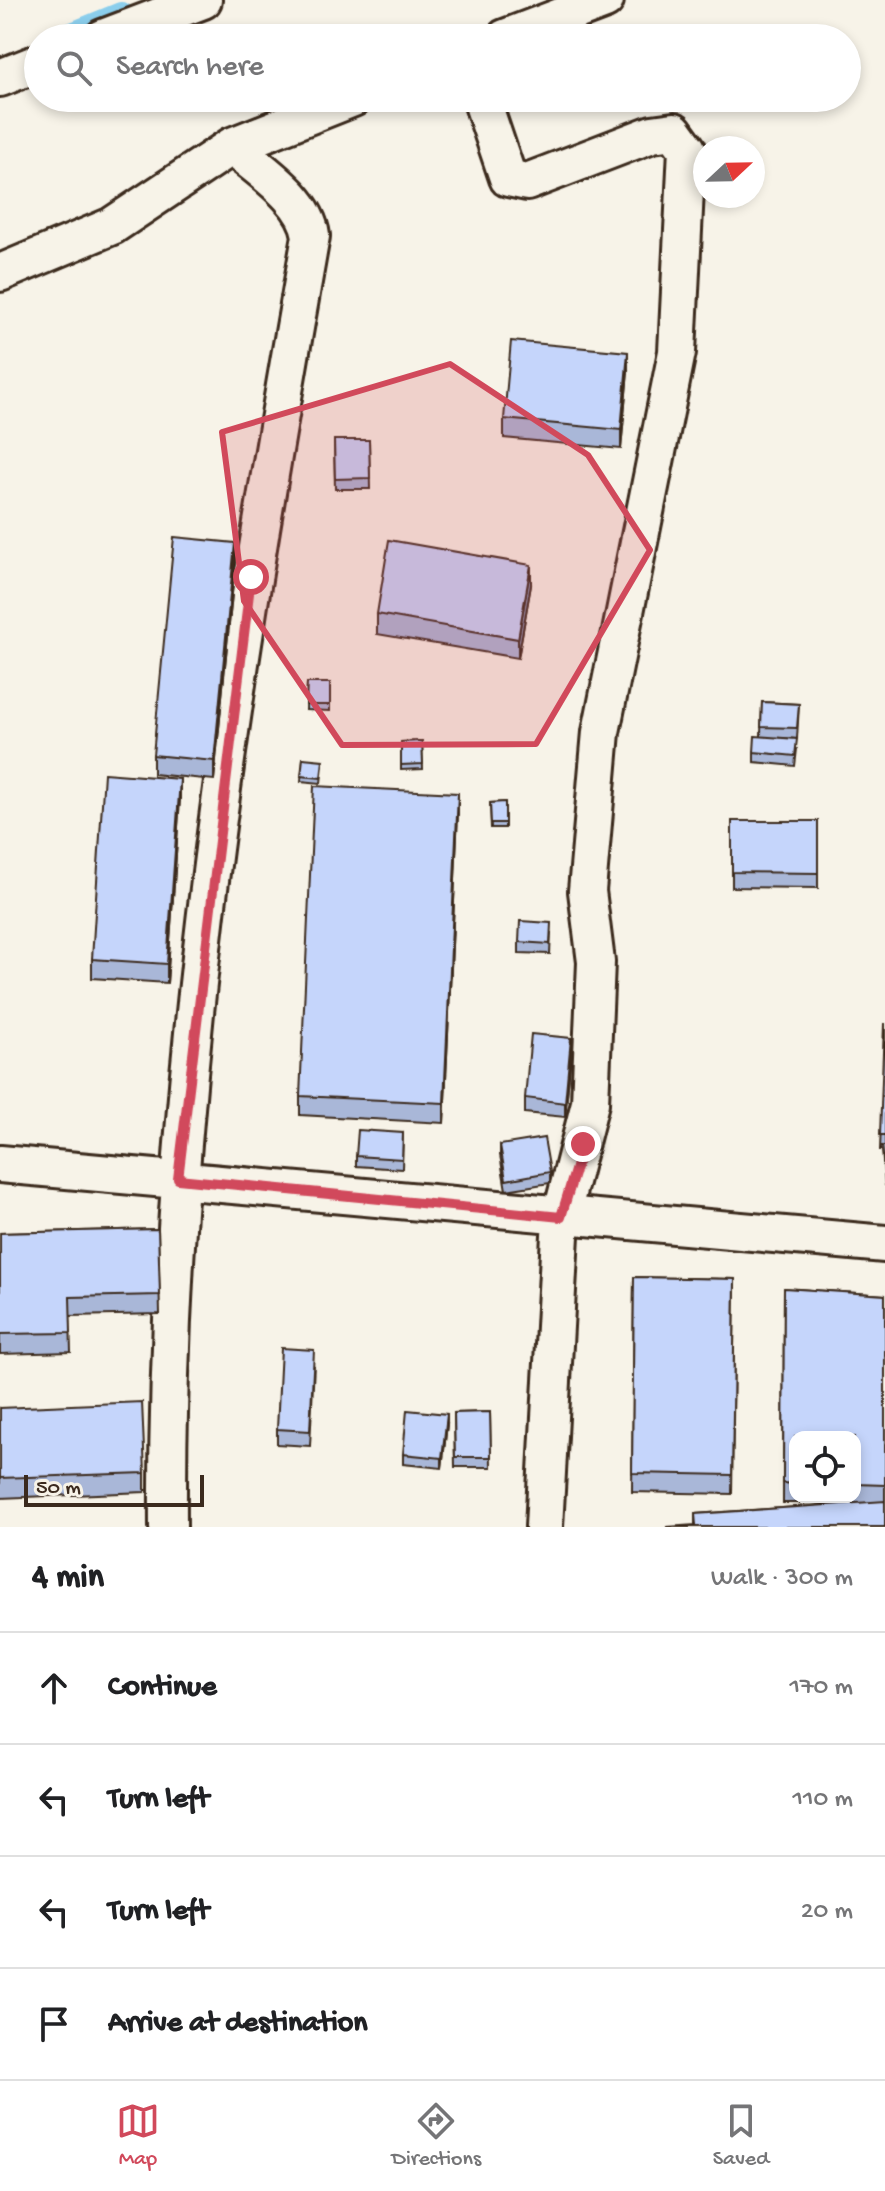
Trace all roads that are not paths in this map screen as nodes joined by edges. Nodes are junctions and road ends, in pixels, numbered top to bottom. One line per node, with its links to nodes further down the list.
1 (203, 0): 3 (street)
2 (605, 0): 4 (street)
3 (140, 24)
4 (542, 24)
5 (24, 69): 6 (street)
6 (0, 78)
7 (318, 112): 9 (street)
8 (486, 112): 13 (street)
9 (232, 146): 10 (street); 12 (street)
10 (0, 273)
11 (0, 1164): 12 (street)
12 (178, 1179): 13 (street); 15 (street)
13 (561, 1217): 14 (street); 16 (street)
14 (885, 1244)
15 (168, 1527)
16 (544, 1527)

